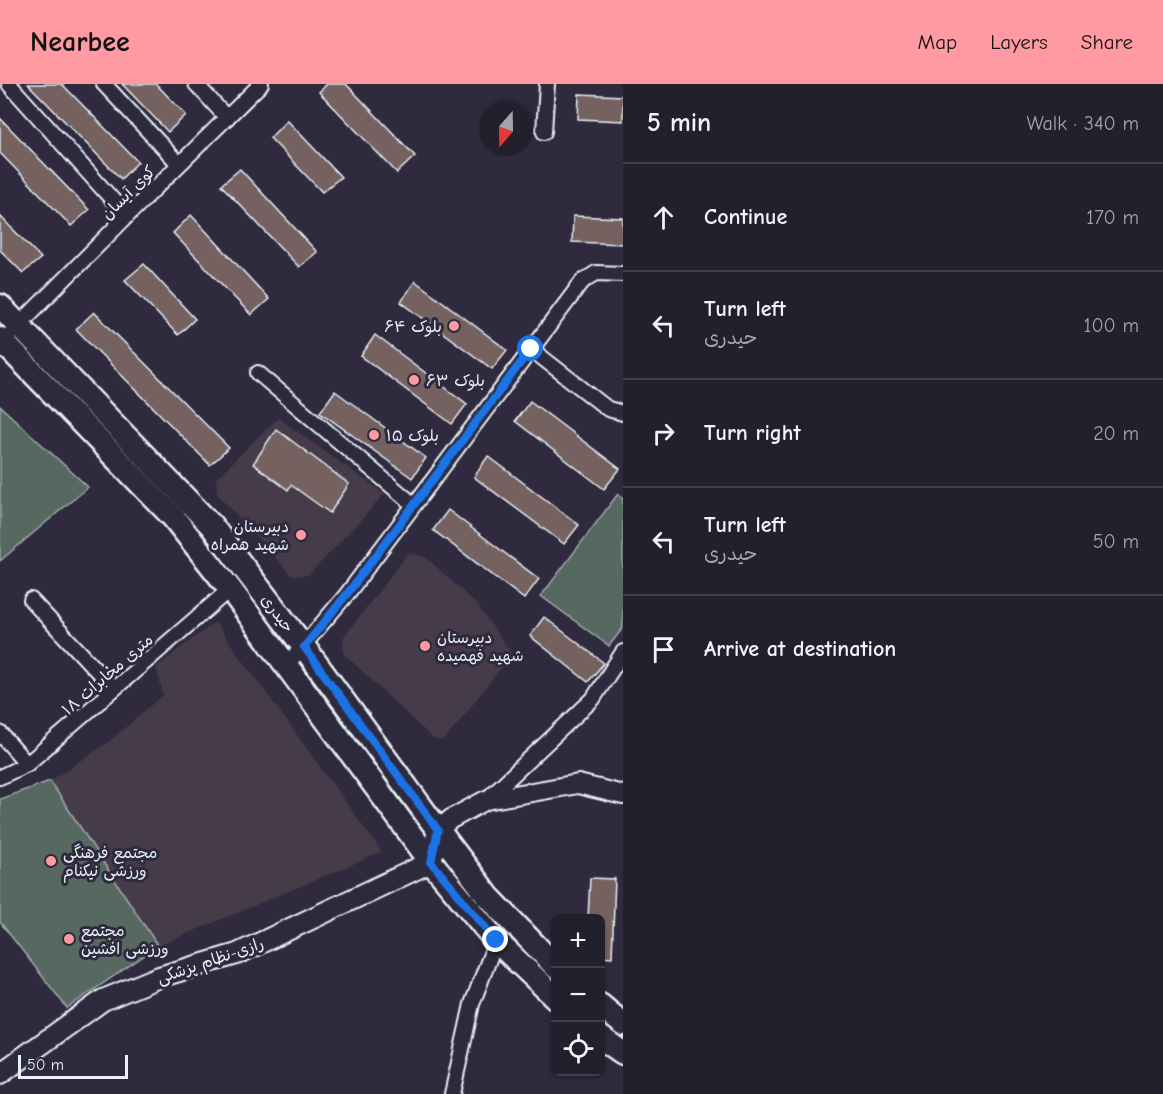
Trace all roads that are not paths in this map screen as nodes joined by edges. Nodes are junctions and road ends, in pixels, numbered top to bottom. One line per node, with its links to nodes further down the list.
1 (9, 84): 9 (street)
2 (104, 84): 8 (street)
3 (196, 84): 6 (street)
4 (261, 84): 6 (street, کوی آیسان)
5 (547, 84): 7 (street)
6 (227, 118): 8 (street, کوی آیسان)
7 (544, 132)
8 (179, 164): 9 (street, کوی آیسان)
9 (127, 216): 12 (street, کوی آیسان)
10 (623, 274): 14 (street)
11 (0, 306): 12 (main road, حیدری)
12 (19, 326): 13 (street, کوی آیسان); 20 (main road, حیدری)
13 (1, 342): 18 (main road, حیدری)
14 (531, 349): 16 (street); 17 (street)
15 (258, 373): 17 (street)
16 (623, 413)
17 (414, 505): 20 (street)
18 (230, 589): 22 (main road, حیدری); 23 (street, ۱۸ متری مخابرات)
19 (31, 600): 23 (street)
20 (304, 647): 22 (street); 29 (main road, حیدری)
21 (623, 652): 28 (street)
22 (287, 665): 30 (main road, حیدری)
23 (114, 689): 25 (street, ۱۸ متری مخابرات)
24 (0, 734): 25 (street)
25 (27, 764): 26 (street, ۱۸ متری مخابرات)
26 (0, 777)
27 (621, 791): 28 (street)
28 (486, 800): 29 (street)
29 (438, 830): 30 (main road); 32 (main road, حیدری)
30 (431, 862): 31 (main road, حیدری); 38 (main road, رازی-نظام پزشکی)
31 (496, 940): 33 (main road, حیدری); 39 (street)
32 (551, 963)
33 (551, 994)
34 (605, 1009): 35 (main road)
35 (623, 1024)
36 (605, 1040): 37 (main road)
37 (623, 1053)
38 (0, 1074)
39 (452, 1094)

